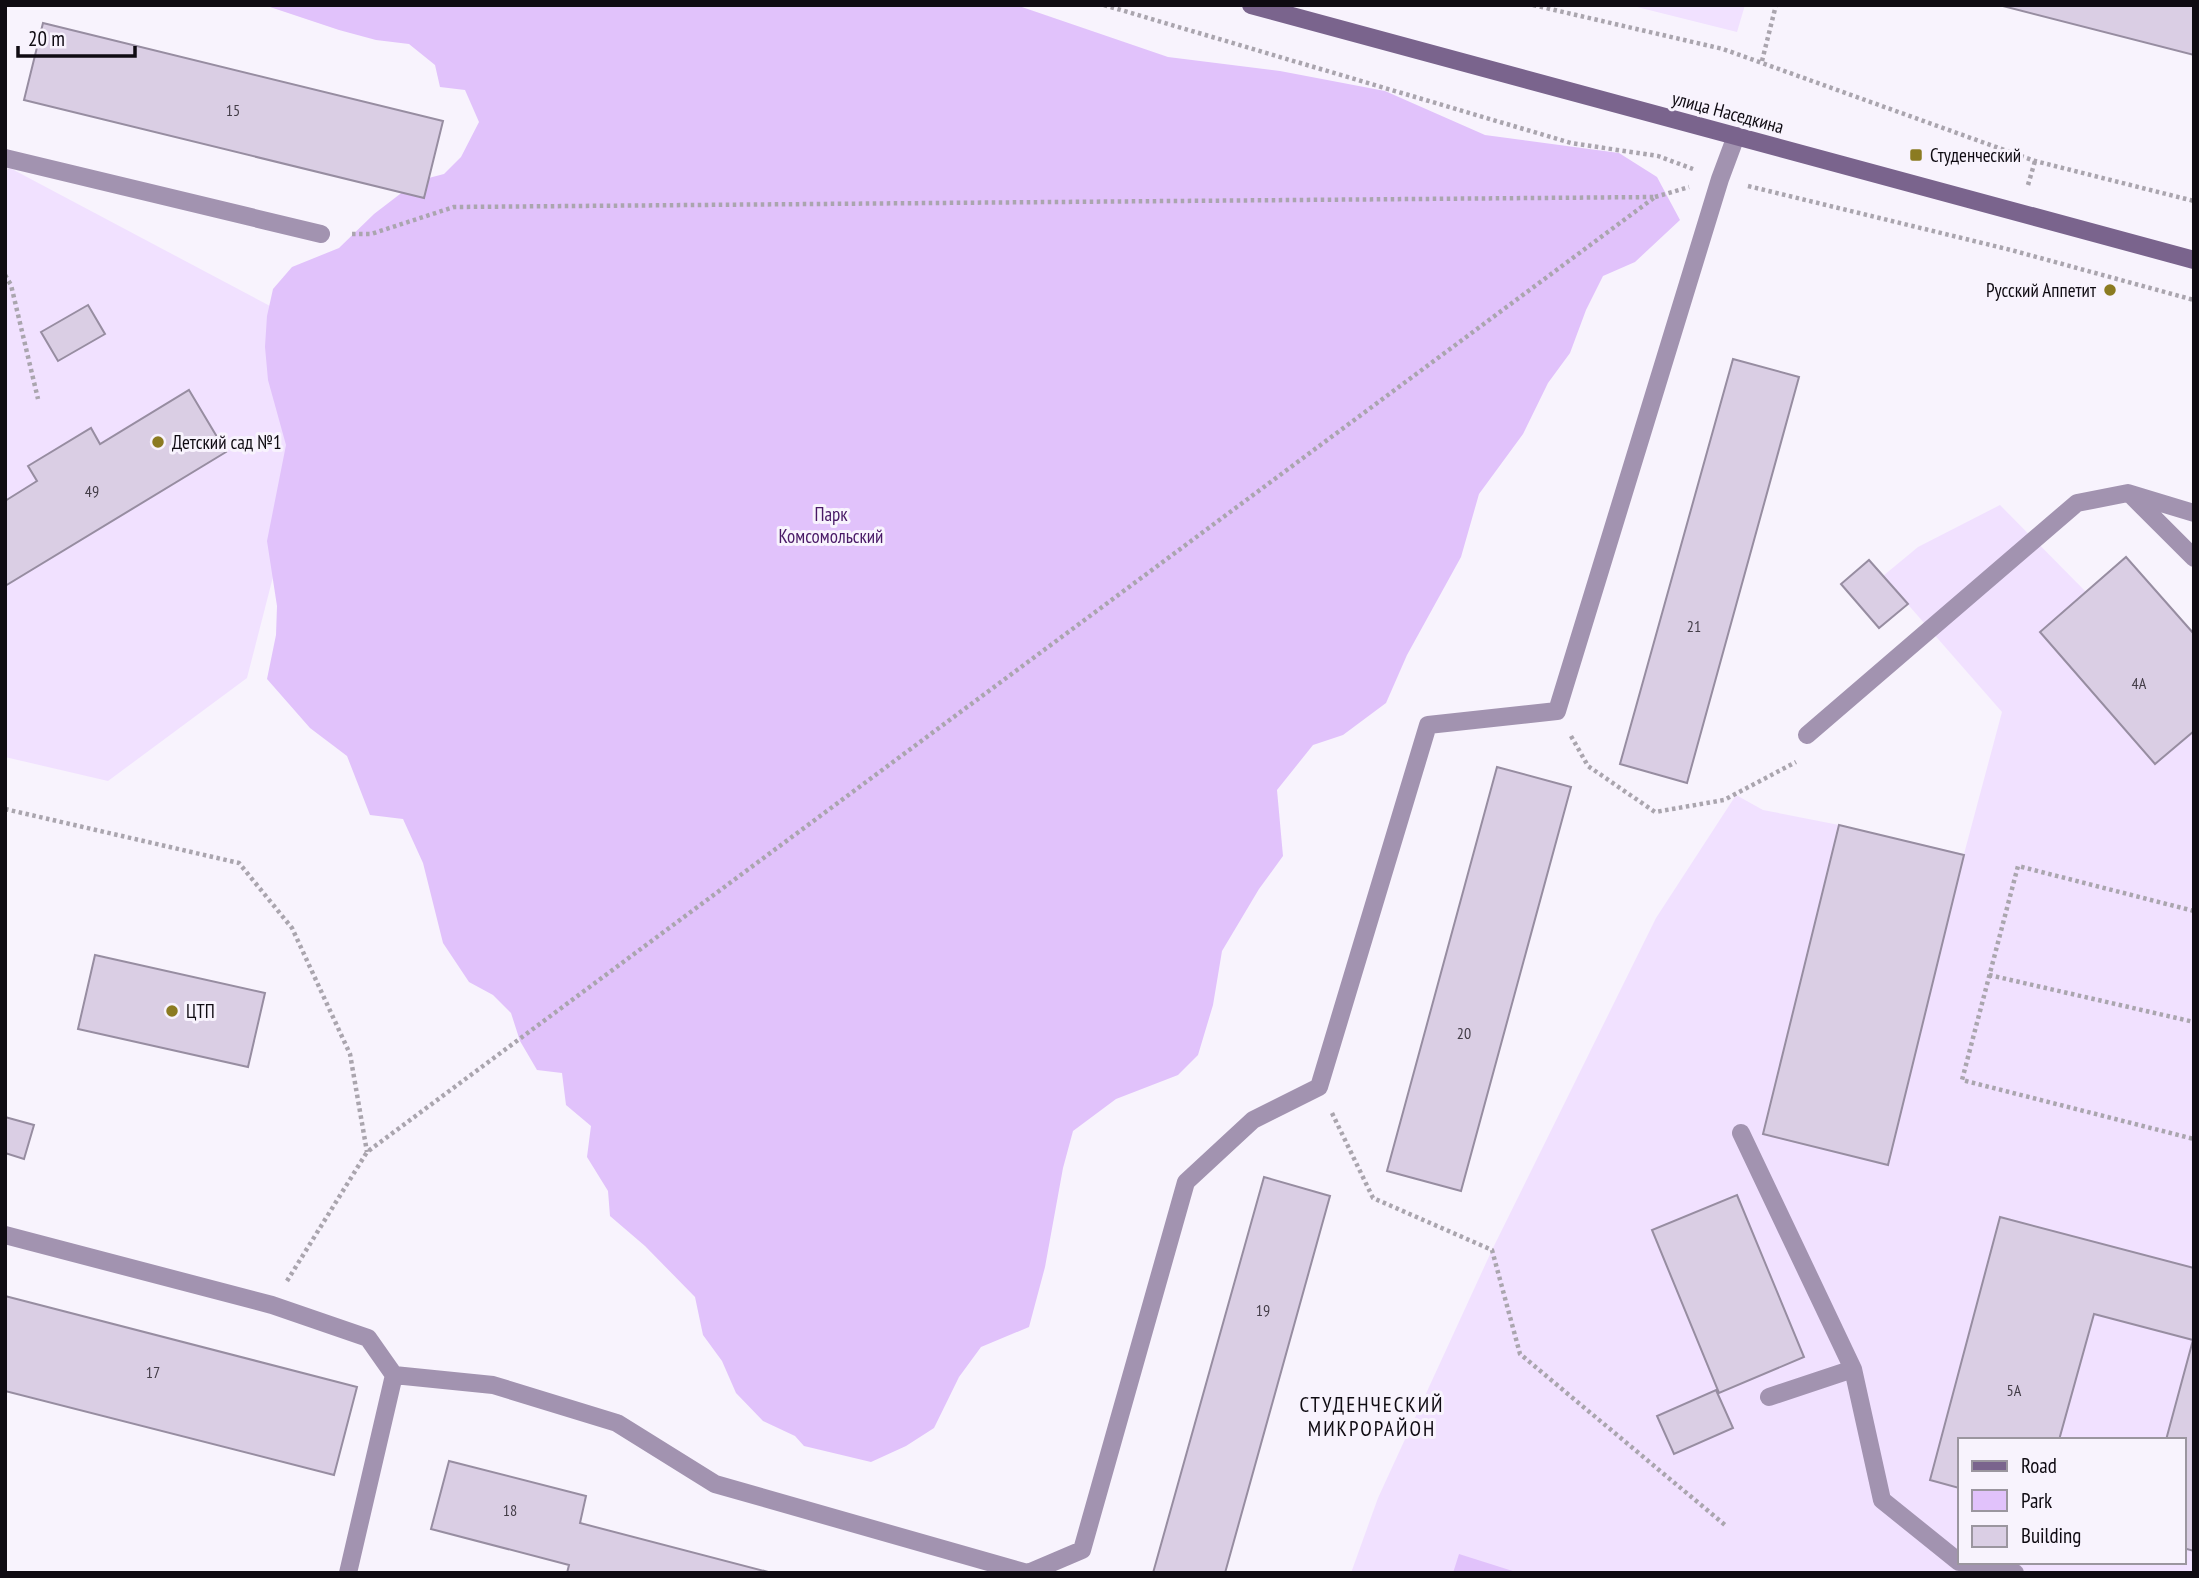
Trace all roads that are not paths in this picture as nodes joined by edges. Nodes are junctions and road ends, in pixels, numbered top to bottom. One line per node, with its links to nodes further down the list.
1 (1251, 5): 2 (main road, улица Наседкина)
2 (1736, 136): 5 (main road, улица Наседкина); 18 (lane)
3 (5, 158): 4 (lane)
4 (321, 234)
5 (2194, 260)
6 (2128, 493): 7 (lane); 8 (lane); 9 (lane)
7 (2194, 513)
8 (2194, 558)
9 (1807, 735)
10 (1741, 1133): 12 (lane)
11 (5, 1235): 13 (lane)
12 (1853, 1369): 14 (lane); 15 (lane)
13 (394, 1375): 17 (lane); 18 (lane)
14 (1769, 1397)
15 (1958, 1560)
16 (1971, 1564): 19 (lane)
17 (348, 1573)
18 (1028, 1573)
19 (2015, 1573)

